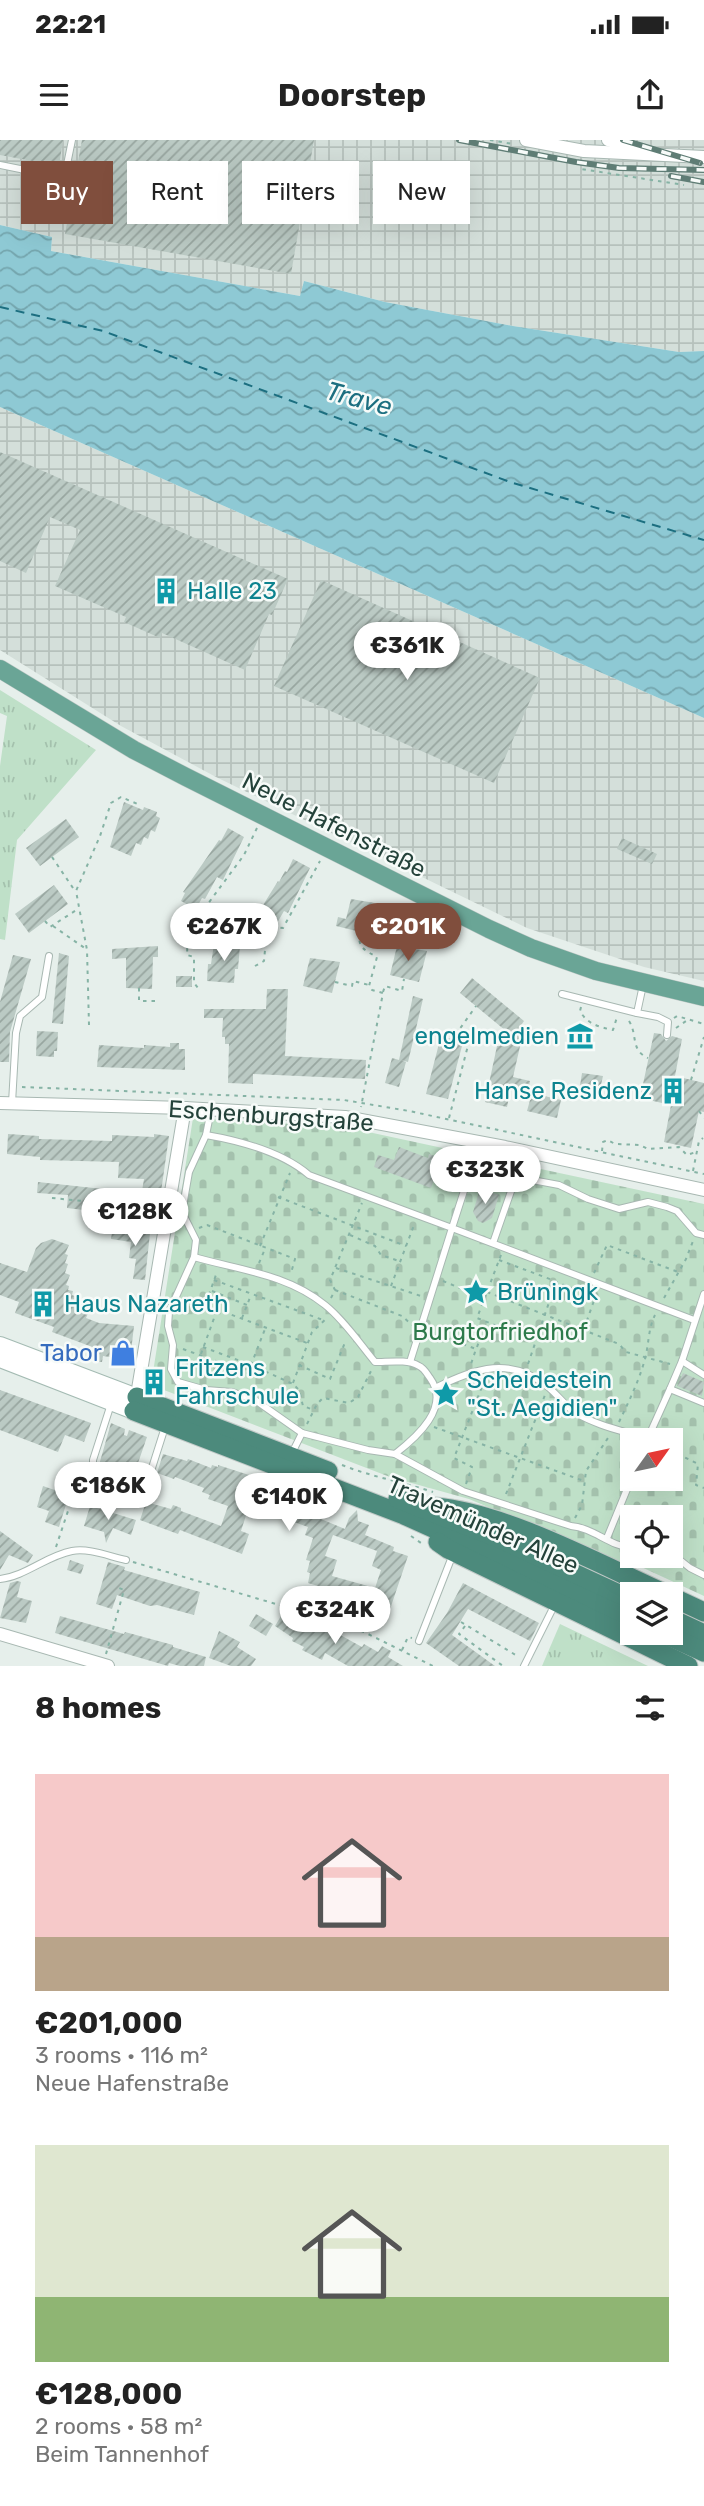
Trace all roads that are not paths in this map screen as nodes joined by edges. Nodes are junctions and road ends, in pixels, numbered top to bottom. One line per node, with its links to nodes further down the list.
1 (72, 140): 6 (lane)
2 (526, 140): 4 (street)
3 (608, 140): 4 (street)
4 (653, 155): 5 (street)
5 (704, 158)
6 (0, 165)
7 (0, 668): 9 (main road, Neue Hafenstraße)
8 (49, 956): 14 (lane)
9 (643, 983): 11 (main road, Neue Hafenstraße); 12 (lane)
10 (562, 993): 12 (lane)
11 (704, 997)
12 (637, 1013): 13 (lane)
13 (667, 1034)
14 (6, 1103): 15 (street, Eschenburgstraße)
15 (185, 1108): 16 (street, Eschenburgstraße); 23 (street)
16 (211, 1110): 17 (lane); 18 (street, Eschenburgstraße)
17 (206, 1135): 24 (lane); 27 (lane)
18 (479, 1142): 19 (lane); 21 (street, Eschenburgstraße)
19 (472, 1166): 20 (lane); 24 (lane)
20 (516, 1177): 25 (lane); 26 (lane)
21 (704, 1190)
22 (115, 1209): 23 (street)
23 (167, 1226): 39 (street)
24 (452, 1228): 26 (lane); 32 (lane)
25 (704, 1235)
26 (493, 1243): 29 (lane)
27 (194, 1257): 32 (lane); 43 (lane)
28 (704, 1294): 29 (lane)
29 (694, 1320): 33 (lane)
30 (0, 1345): 37 (main road, Travemünder Allee)
31 (0, 1359): 37 (main road, Travemünder Allee)
32 (410, 1362): 35 (lane)
33 (680, 1364): 34 (lane); 36 (lane)
34 (704, 1375)
35 (437, 1388): 42 (lane); 45 (lane)
36 (670, 1389): 38 (lane); 41 (lane)
37 (114, 1395): 39 (main road, Travemünder Allee); 40 (lane)
38 (704, 1403)
39 (136, 1404): 40 (highway, Travemünder Allee); 47 (highway, Travemünder Allee)
40 (166, 1423): 47 (highway, Travemünder Allee)
41 (652, 1428)
42 (620, 1430)
43 (302, 1433): 44 (lane); 45 (lane)
44 (295, 1447)
45 (395, 1454): 48 (lane)
46 (626, 1491): 48 (lane)
47 (406, 1510): 50 (highway); 55 (highway); 56 (highway, Travemünder Allee); 59 (highway, Travemünder Allee)
48 (607, 1538): 49 (lane)
49 (620, 1547)
50 (454, 1552): 57 (highway); 64 (lane)
51 (125, 1560): 54 (lane)
52 (683, 1563): 53 (lane)
53 (704, 1575)
54 (0, 1578)
55 (639, 1582)
56 (620, 1594)
57 (556, 1602): 67 (lane); 69 (highway)
58 (683, 1602): 60 (highway)
59 (620, 1612)
60 (704, 1612)
61 (683, 1624): 63 (highway)
62 (0, 1633): 68 (street)
63 (704, 1634)
64 (419, 1641)
65 (683, 1642): 66 (highway)
66 (704, 1652)
67 (525, 1664)
68 (105, 1665)
69 (688, 1666)

